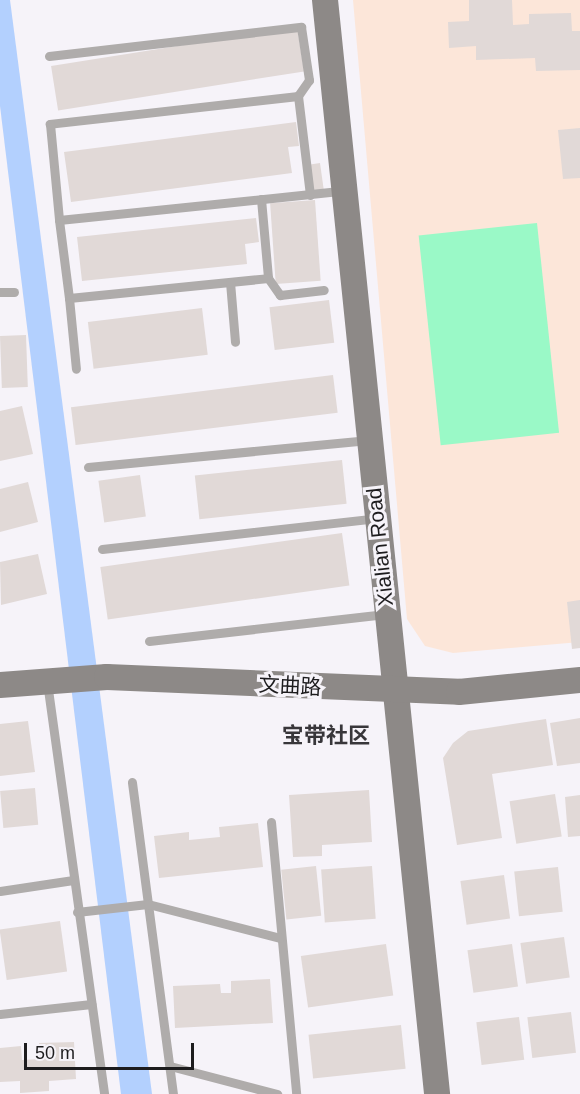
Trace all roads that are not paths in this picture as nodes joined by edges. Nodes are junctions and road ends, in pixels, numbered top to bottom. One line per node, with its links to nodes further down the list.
1 (325, 0): 4 (street, Xialian Road)
2 (49, 56): 3 (lane)
3 (298, 96): 5 (lane); 7 (lane)
4 (344, 191): 5 (lane); 16 (street, Xialian Road)
5 (310, 195): 6 (lane)
6 (261, 200): 7 (lane); 8 (lane)
7 (59, 220): 13 (lane)
8 (268, 278): 9 (lane); 10 (lane)
9 (230, 282): 13 (lane); 14 (lane)
10 (324, 290)
11 (0, 292): 12 (lane)
12 (14, 292)
13 (69, 298): 15 (lane)
14 (235, 342)
15 (76, 369)
16 (369, 440): 17 (lane); 18 (street, Xialian Road)
17 (88, 467)
18 (377, 518): 19 (lane); 20 (street, Xialian Road)
19 (102, 549)
20 (387, 614): 21 (lane); 25 (street, Xialian Road)
21 (149, 641)
22 (53, 679): 24 (street, 文曲路); 25 (street, 文曲路); 28 (lane)
23 (580, 680): 25 (street, 文曲路)
24 (0, 685)
25 (395, 692): 40 (street, Xialian Road)
26 (132, 782): 30 (lane)
27 (271, 822): 32 (lane)
28 (73, 880): 29 (lane); 31 (lane)
29 (0, 891)
30 (148, 904): 31 (lane); 32 (lane); 35 (lane)
31 (77, 912): 33 (lane)
32 (280, 938): 39 (lane)
33 (91, 1004): 34 (lane); 36 (lane)
34 (0, 1014)
35 (170, 1066): 37 (lane); 38 (lane)
36 (104, 1094)
37 (173, 1094)
38 (278, 1094)
39 (296, 1094)
40 (437, 1094)

